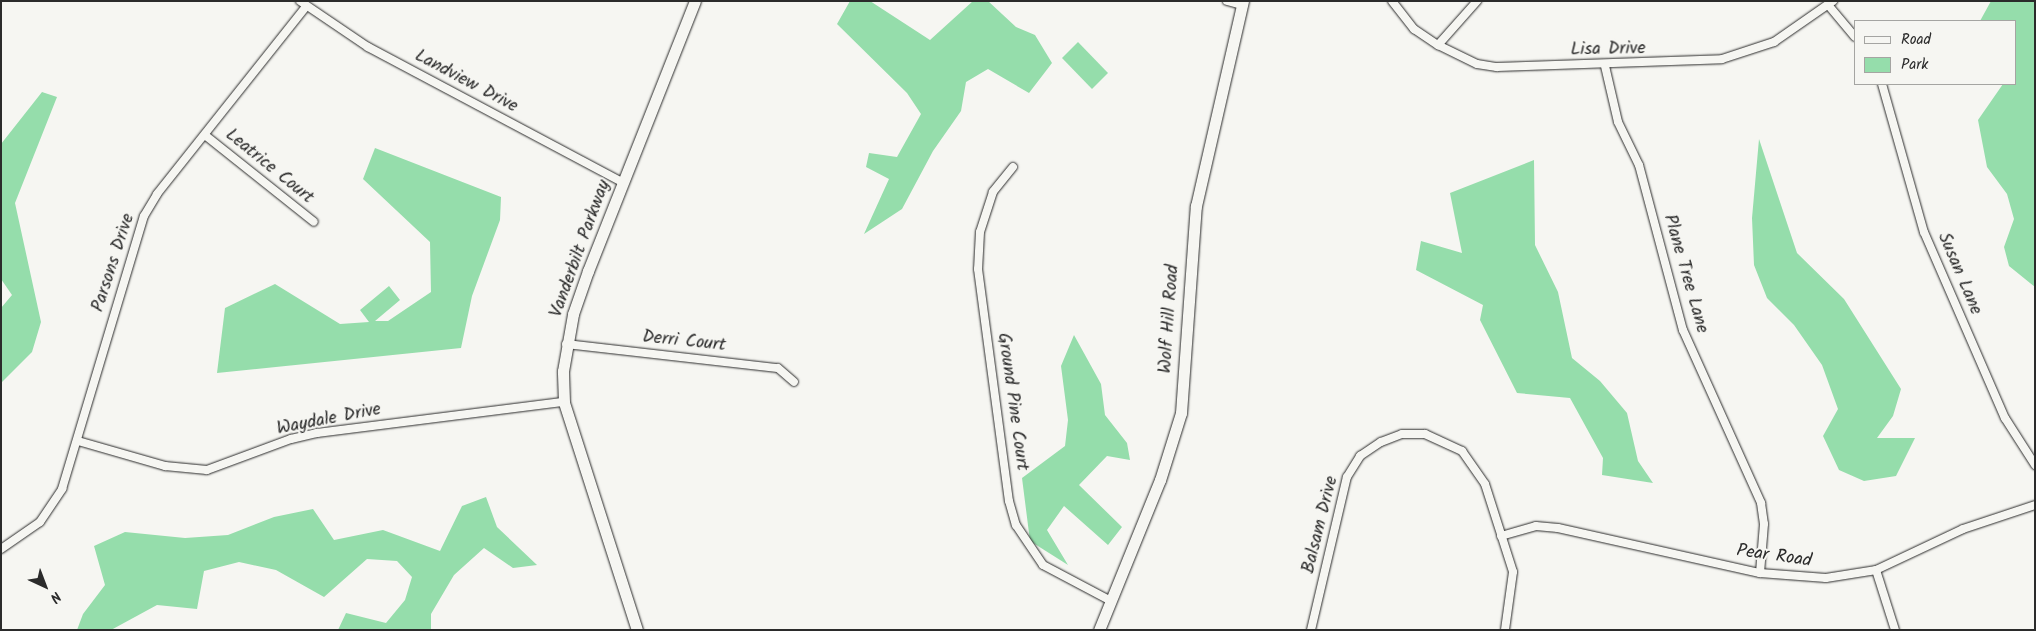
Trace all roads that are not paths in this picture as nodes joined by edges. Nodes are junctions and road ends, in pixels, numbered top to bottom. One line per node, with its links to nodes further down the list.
1 (300, 1): 8 (street, Landview Drive)
2 (695, 1): 15 (main road, Vanderbilt Parkway)
3 (1227, 1): 6 (street)
4 (1392, 1): 10 (street, Lisa Drive)
5 (1477, 1): 10 (street)
6 (1243, 3): 27 (main road, Wolf Hill Road)
7 (1831, 3): 9 (street); 11 (street, Lisa Drive)
8 (306, 8): 13 (street, Parsons Drive); 15 (street, Landview Drive)
9 (1854, 36)
10 (1438, 45): 11 (street, Lisa Drive)
11 (1605, 66): 26 (street, Plane Tree Lane)
12 (1882, 85): 21 (street, Susan Lane)
13 (205, 135): 16 (street, Leatrice Court); 20 (street, Parsons Drive)
14 (1013, 167): 27 (street, Ground Pine Court)
15 (624, 183): 17 (main road, Vanderbilt Parkway)
16 (314, 222)
17 (566, 344): 18 (street, Derri Court); 19 (main road, Vanderbilt Parkway)
18 (794, 382)
19 (564, 402): 20 (street, Waydale Drive); 28 (main road, Vanderbilt Parkway)
20 (78, 441): 24 (street, Parsons Drive)
21 (2035, 465)
22 (2035, 505): 25 (street, Pear Road)
23 (1501, 536): 26 (street, Pear Road); 30 (street, Balsam Drive); 31 (street, Balsam Drive)
24 (1, 548)
25 (1876, 570): 26 (street, Pear Road); 32 (street)
26 (1760, 573)
27 (1111, 601): 29 (main road, Wolf Hill Road)
28 (637, 630)
29 (1099, 630)
30 (1311, 630)
31 (1505, 630)
32 (1894, 630)

